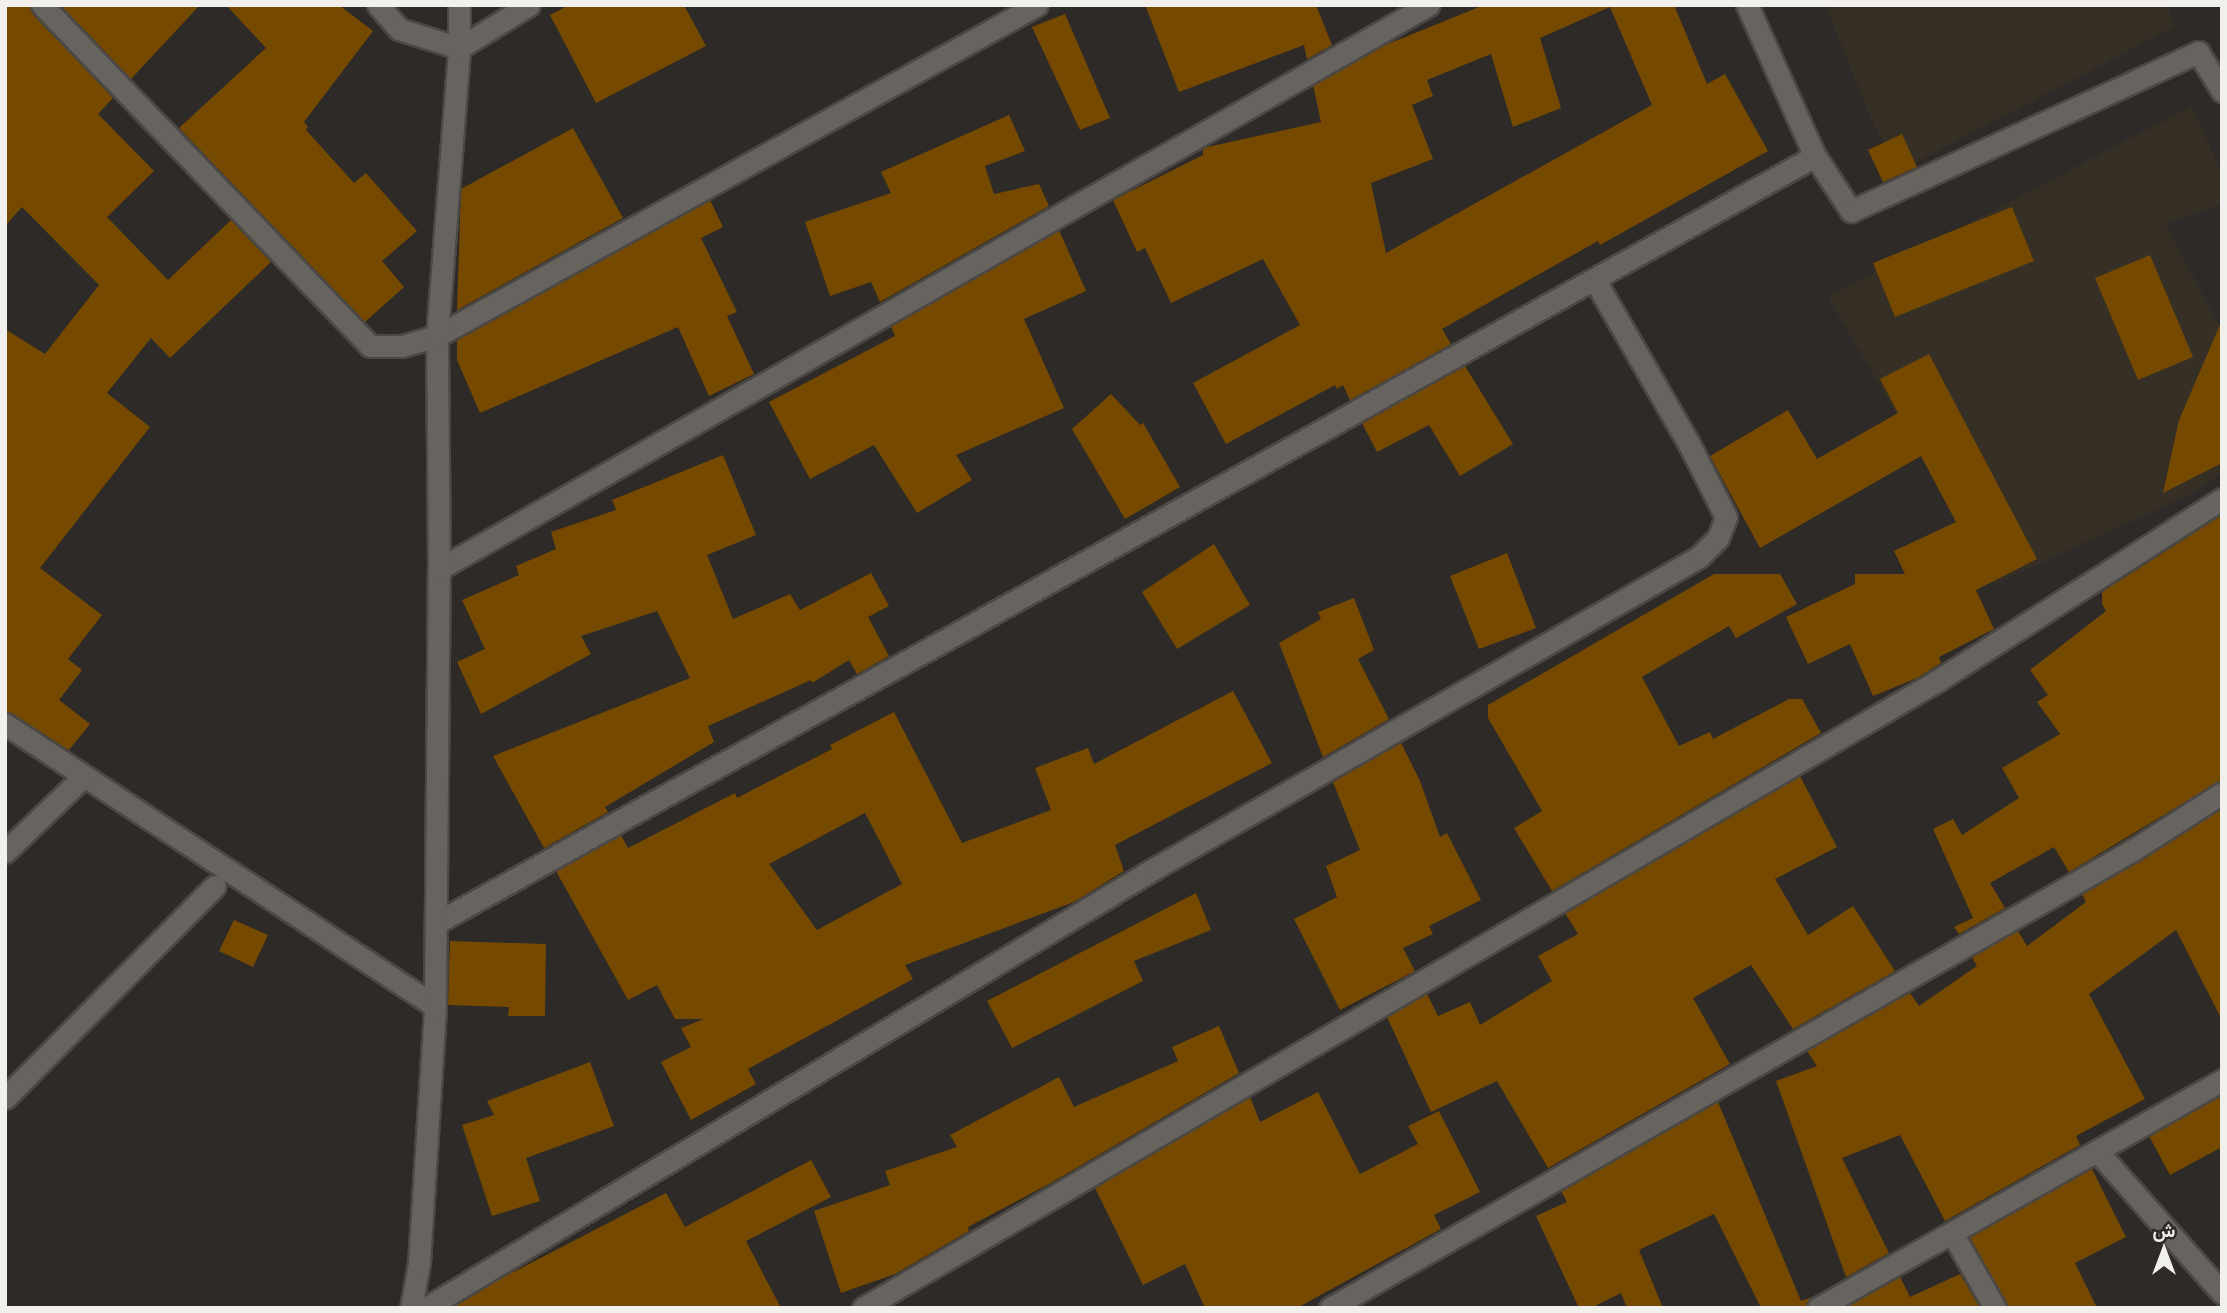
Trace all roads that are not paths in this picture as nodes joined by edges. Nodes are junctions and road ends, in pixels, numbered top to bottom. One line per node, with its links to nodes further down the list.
1 (41, 5): 12 (street)
2 (378, 5): 8 (street)
3 (459, 5): 8 (street)
4 (529, 5): 8 (street)
5 (1037, 5): 12 (street)
6 (1429, 5): 14 (street)
7 (1747, 5): 10 (street)
8 (459, 48): 12 (street)
9 (2222, 91): 10 (street)
10 (1815, 156): 11 (street)
11 (1594, 279): 20 (street); 28 (street)
12 (437, 336): 14 (street)
13 (2222, 499): 29 (street)
14 (439, 569): 20 (street)
15 (5, 724): 16 (street)
16 (83, 777): 18 (street); 21 (street)
17 (2222, 793): 30 (street)
18 (5, 852)
19 (215, 886): 23 (street)
20 (436, 923): 21 (street)
21 (435, 1006): 27 (street)
22 (2222, 1080): 24 (street)
23 (5, 1098)
24 (2097, 1151): 25 (street); 26 (street)
25 (1952, 1233): 31 (street); 32 (street)
26 (2222, 1293)
27 (411, 1308)
28 (426, 1308)
29 (863, 1308)
30 (1330, 1308)
31 (1818, 1308)
32 (1996, 1308)

